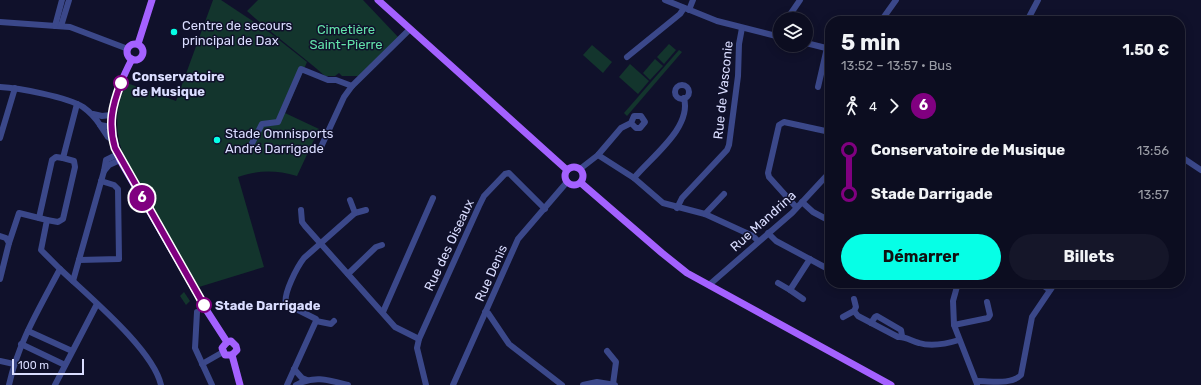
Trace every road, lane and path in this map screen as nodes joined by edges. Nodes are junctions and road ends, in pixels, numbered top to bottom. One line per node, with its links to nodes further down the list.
1 (62, 0): 15 (street)
2 (69, 0): 15 (street)
3 (152, 0): 19 (main road)
4 (378, 0): 17 (main road)
5 (665, 0): 10 (street)
6 (693, 0): 10 (street)
7 (800, 0): 11 (street)
8 (896, 0): 12 (street)
9 (1038, 0): 13 (street)
10 (686, 9): 16 (street); 23 (street)
11 (792, 12)
12 (885, 16)
13 (1030, 16)
14 (0, 22): 15 (street)
15 (58, 26): 22 (street)
16 (742, 28): 18 (street); 59 (street, Rue de Vasconie)
17 (409, 30): 26 (street); 47 (main road)
18 (773, 36)
19 (138, 44): 22 (main road); 24 (main road)
20 (813, 45): 21 (street)
21 (825, 48)
22 (128, 49): 24 (main road)
23 (626, 57)
24 (132, 59): 33 (main road)
25 (825, 60): 28 (street)
26 (352, 86): 40 (street); 41 (street)
27 (0, 87): 29 (street)
28 (818, 87)
29 (15, 88): 31 (street); 38 (street)
30 (684, 98): 50 (street)
31 (77, 104): 32 (street); 44 (street)
32 (93, 114): 33 (street); 35 (street)
33 (111, 115): 36 (main road)
34 (631, 122): 42 (street)
35 (100, 125): 36 (street); 39 (street)
36 (111, 127): 39 (main road)
37 (825, 131): 58 (street)
38 (0, 138)
39 (113, 140): 43 (main road)
40 (321, 147)
41 (249, 149)
42 (598, 155): 46 (street); 50 (street)
43 (119, 157): 51 (street); 102 (main road)
44 (63, 158): 65 (street); 67 (street)
45 (1185, 159): 48 (street)
46 (580, 169): 47 (main road); 53 (main road)
47 (567, 170): 52 (main road)
48 (1201, 170)
49 (825, 177): 57 (street, Rue Mandrina)
50 (634, 178): 59 (street)
51 (101, 181): 75 (street); 75 (street)
52 (568, 182): 53 (main road); 60 (street, Rue Denis)
53 (581, 183): 82 (main road)
54 (724, 194): 64 (street)
55 (433, 198): 93 (street)
56 (350, 200): 63 (street)
57 (802, 202): 58 (street, Rue Mandrina); 66 (street)
58 (796, 207): 68 (street, Rue Mandrina)
59 (678, 208): 64 (street)
60 (545, 209): 94 (street, Rue Denis); 100 (street, Rue des Oiseaux)
61 (301, 210): 72 (street)
62 (366, 210): 63 (street)
63 (355, 213): 72 (street)
64 (705, 214): 70 (street)
65 (38, 218): 67 (street); 71 (street)
66 (825, 218)
67 (47, 220): 77 (street)
68 (768, 233): 70 (street, Rue Mandrina); 74 (street)
69 (0, 236): 71 (street)
70 (758, 241): 82 (street, Rue Mandrina)
71 (9, 242): 79 (street)
72 (321, 244): 78 (street); 96 (street)
73 (382, 245): 78 (street)
74 (810, 259): 76 (street); 85 (street)
75 (79, 260): 80 (street)
76 (825, 267)
77 (60, 269): 80 (street); 99 (street)
78 (348, 274): 93 (street)
79 (0, 280)
80 (73, 281): 90 (street)
81 (778, 283): 85 (street)
82 (709, 285): 128 (main road)
83 (957, 288): 98 (street)
84 (1047, 288): 86 (street)
85 (790, 290): 87 (street)
86 (1050, 290): 114 (street)
87 (803, 299)
88 (854, 299): 91 (street)
89 (987, 302): 98 (street)
90 (97, 304): 105 (street); 118 (street)
91 (854, 311): 95 (street); 101 (street)
92 (198, 312): 110 (street)
93 (383, 312): 100 (street)
94 (485, 312): 125 (street, Rue Denis); 126 (street)
95 (843, 317)
96 (316, 321): 97 (street); 112 (street)
97 (334, 321)
98 (954, 325): 101 (street)
99 (28, 331): 103 (street); 105 (street)
100 (419, 339): 124 (street, Rue des Oiseaux)
101 (959, 340): 114 (street)
102 (227, 342): 106 (main road); 107 (main road)
103 (21, 344): 109 (street); 111 (street)
104 (607, 351): 115 (street)
105 (72, 352): 111 (street)
106 (223, 352): 107 (main road); 110 (street)
107 (232, 355): 120 (main road)
108 (0, 361): 109 (street)
109 (14, 364): 116 (street)
110 (202, 364): 119 (street)
111 (65, 366): 117 (street)
112 (294, 369): 113 (street); 121 (street)
113 (307, 380): 122 (street); 123 (street)
114 (977, 383)
115 (614, 384): 127 (street)
116 (9, 385)
117 (55, 385)
118 (161, 385)
119 (212, 385)
120 (240, 385)
121 (287, 385)
122 (296, 385)
123 (348, 385)
124 (426, 385)
125 (453, 385)
126 (562, 385)
127 (583, 385)
128 (891, 385)

